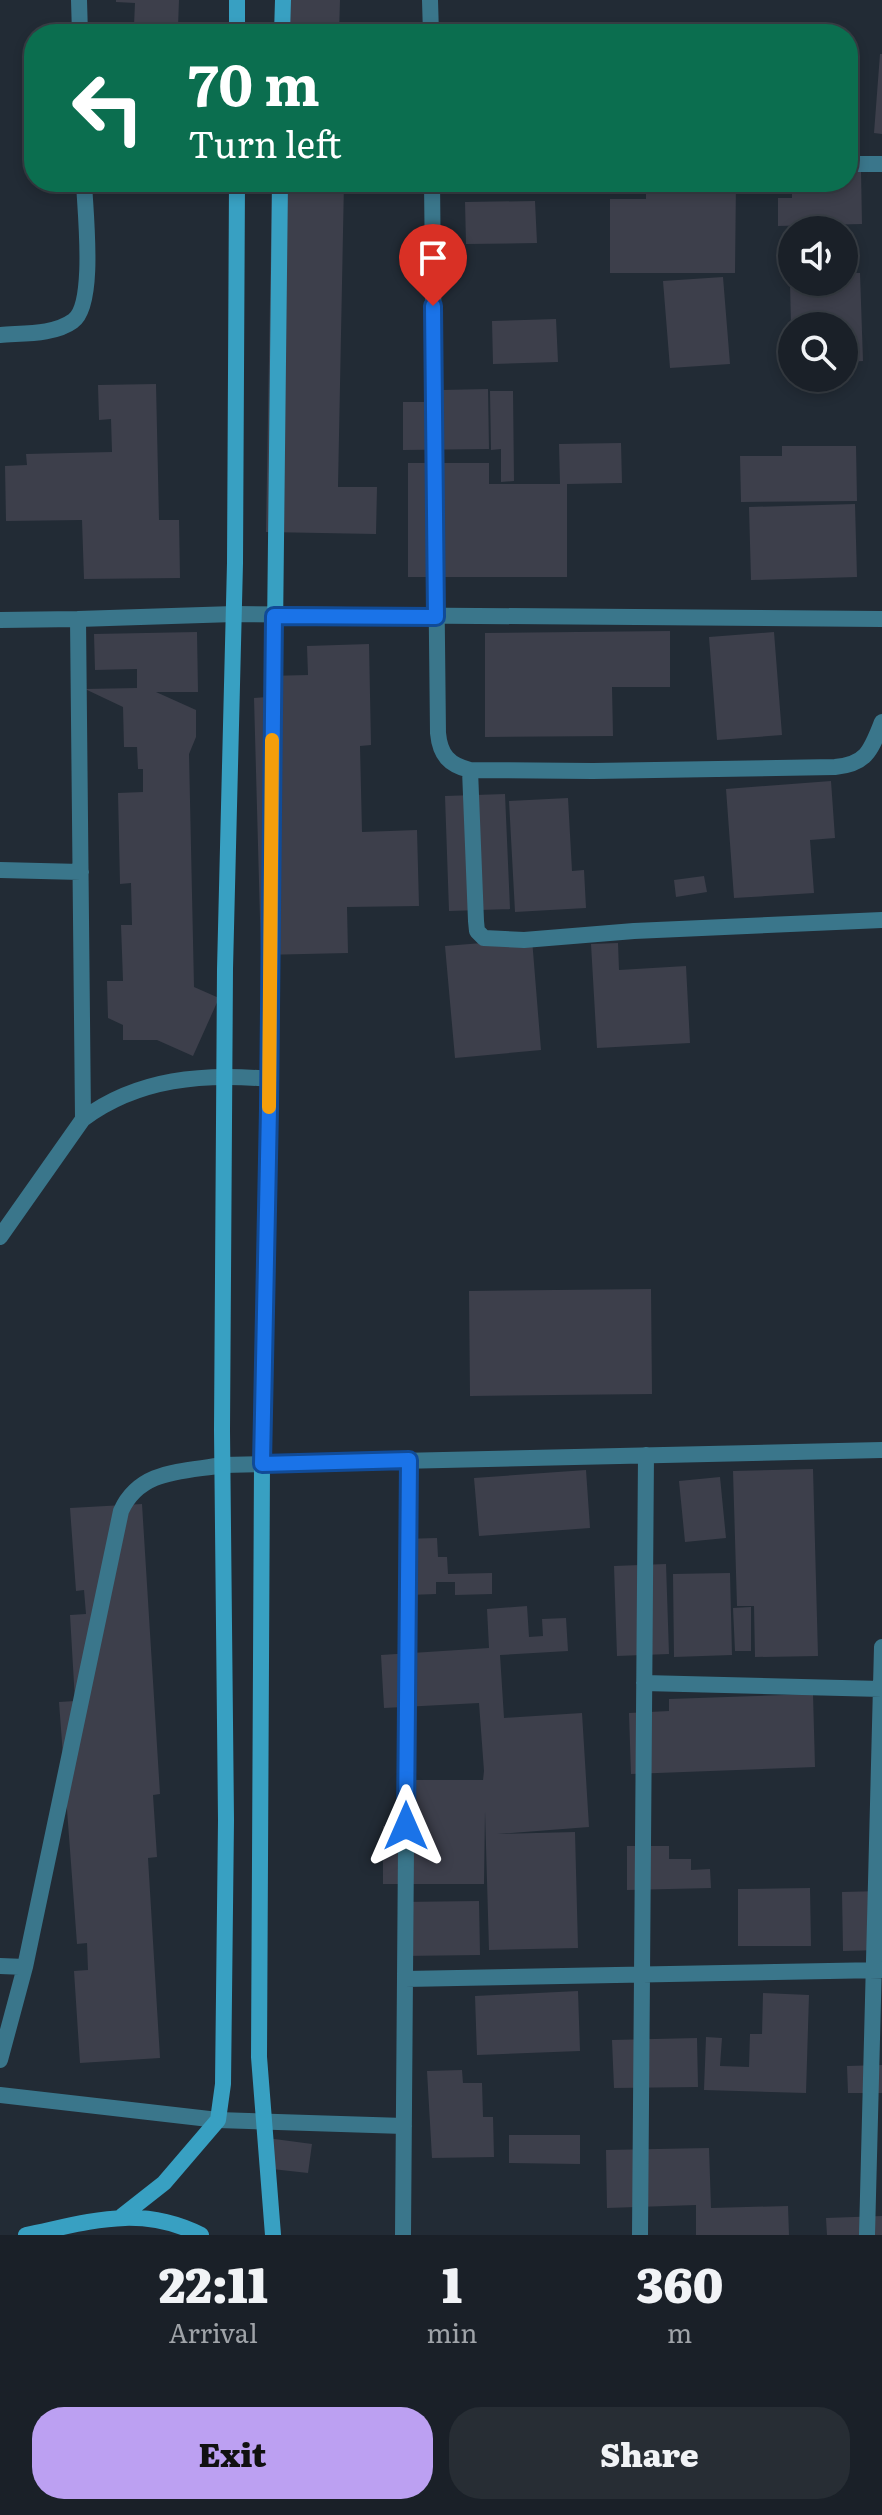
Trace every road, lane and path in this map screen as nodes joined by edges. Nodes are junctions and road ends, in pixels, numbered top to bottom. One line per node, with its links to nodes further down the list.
1 (79, 0): 5 (street)
2 (237, 0): 6 (street)
3 (283, 0): 7 (street)
4 (430, 0): 8 (street)
5 (80, 24)
6 (237, 24)
7 (282, 24)
8 (431, 24)
9 (858, 164): 10 (street)
10 (882, 164)
11 (84, 192): 15 (street)
12 (237, 192): 16 (street)
13 (280, 192): 17 (street)
14 (432, 192): 18 (street)
15 (0, 335)
16 (234, 614): 17 (street); 19 (street); 27 (street)
17 (274, 616): 18 (street); 28 (street)
18 (436, 617): 20 (street); 23 (street)
19 (78, 619): 21 (street); 25 (street)
20 (882, 619)
21 (0, 620)
22 (882, 722): 23 (street)
23 (470, 770): 26 (street)
24 (0, 870): 25 (street)
25 (81, 872): 29 (street)
26 (882, 920)
27 (225, 1075): 28 (street); 29 (street); 35 (street)
28 (270, 1079): 34 (street)
29 (83, 1119): 30 (street)
30 (0, 1237)
31 (882, 1450): 32 (street)
32 (646, 1455): 33 (street); 37 (street)
33 (409, 1460): 34 (street); 43 (street)
34 (262, 1464): 35 (street); 47 (street)
35 (223, 1465): 40 (street); 46 (street)
36 (882, 1647): 38 (street)
37 (644, 1683): 38 (street); 42 (street)
38 (882, 1689): 41 (street)
39 (0, 1966): 40 (street)
40 (25, 1967): 44 (street)
41 (878, 1970): 42 (street); 55 (street)
42 (642, 1972): 43 (street); 54 (street)
43 (405, 1979): 48 (street)
44 (0, 2060)
45 (0, 2095): 46 (street)
46 (218, 2120): 47 (street); 49 (street)
47 (263, 2122): 48 (street); 52 (street)
48 (404, 2126): 53 (street)
49 (122, 2216): 50 (street); 51 (street)
50 (26, 2235)
51 (201, 2235)
52 (273, 2235)
53 (403, 2235)
54 (640, 2235)
55 (867, 2235)

